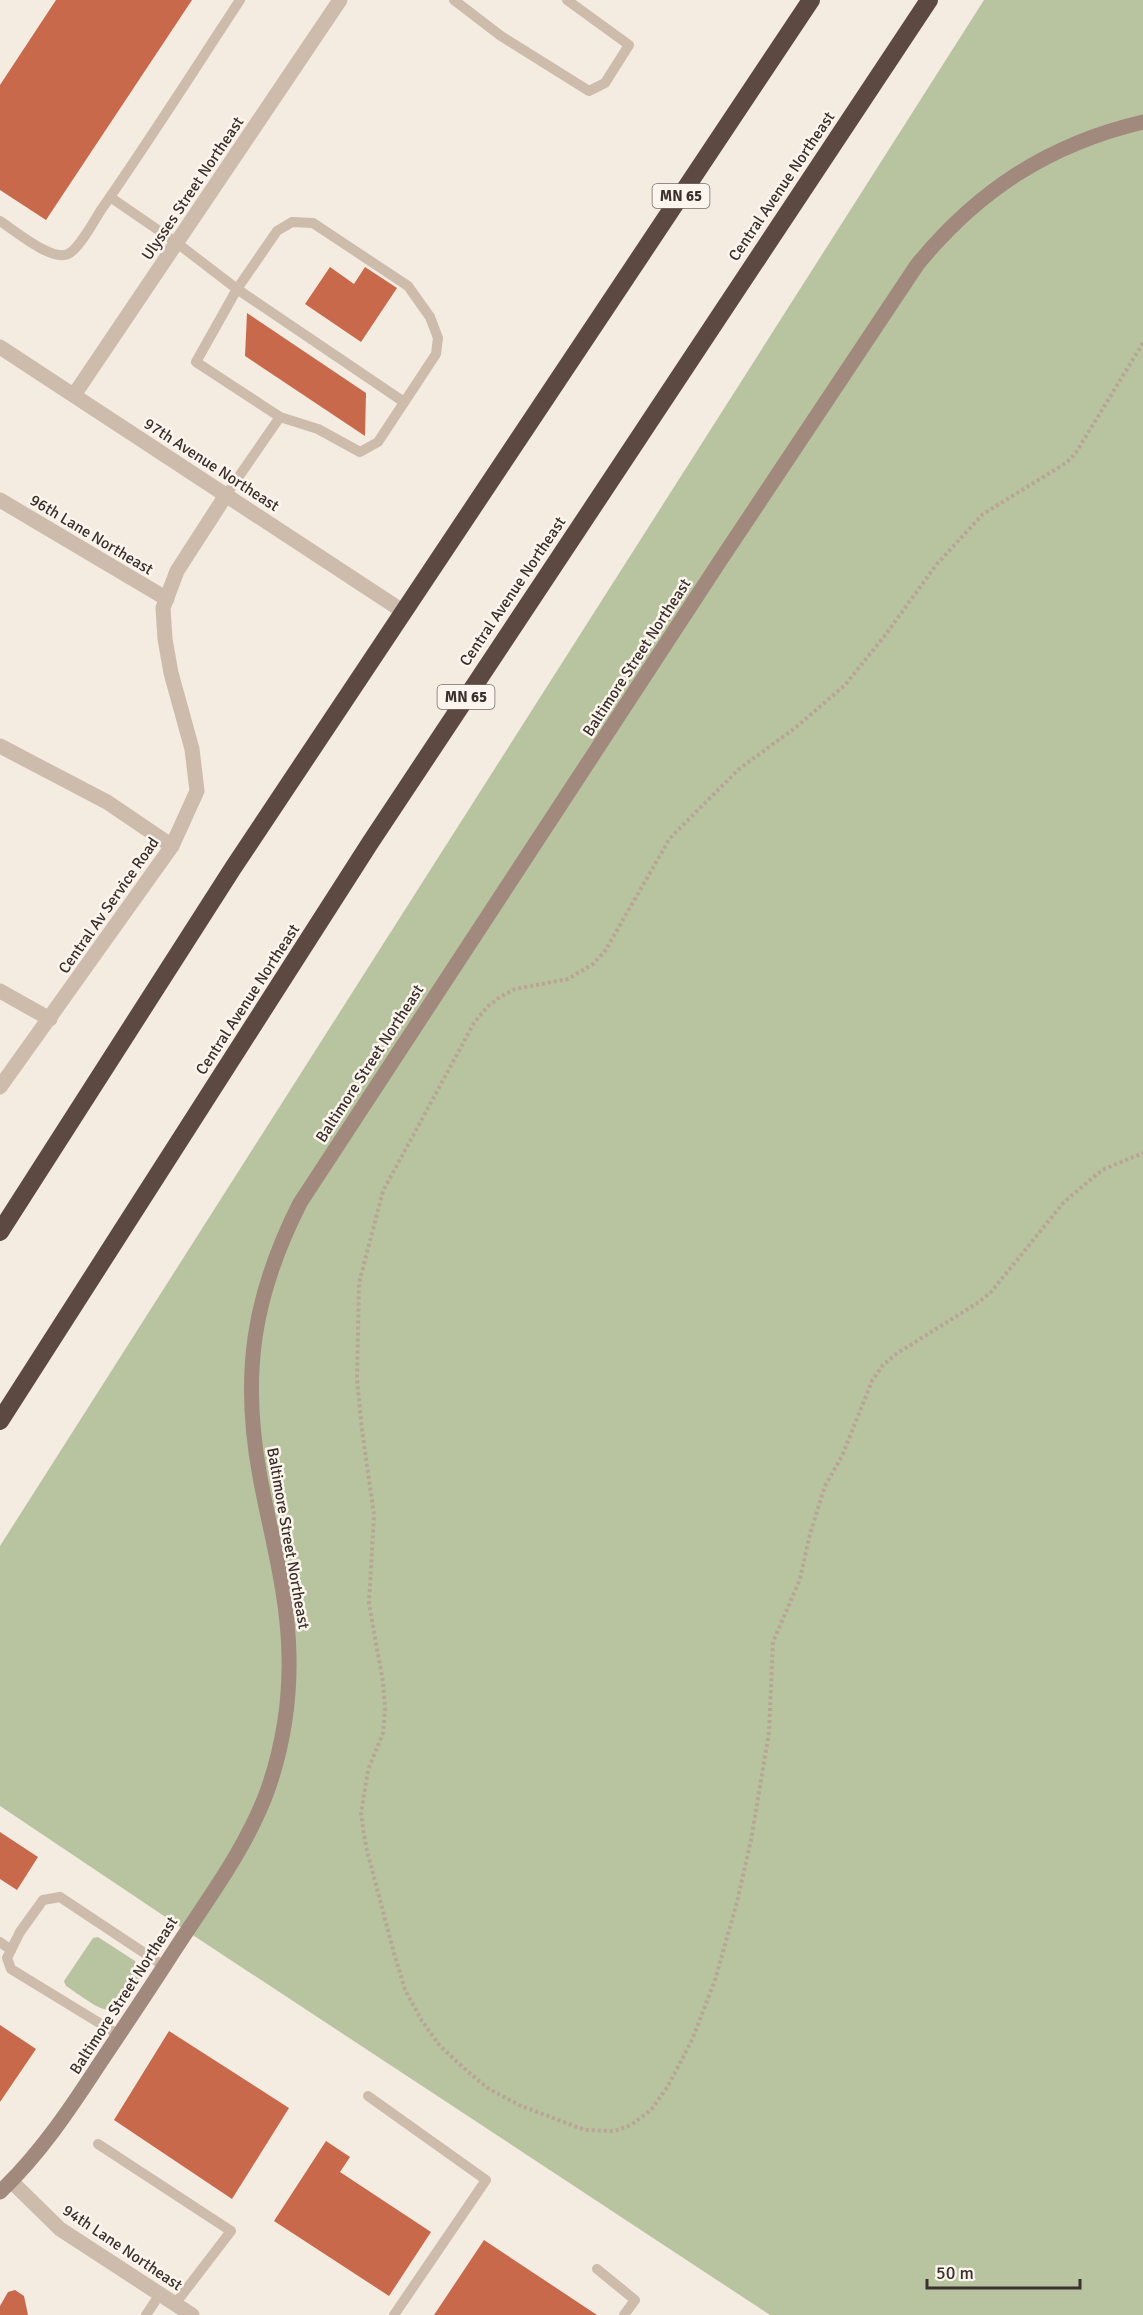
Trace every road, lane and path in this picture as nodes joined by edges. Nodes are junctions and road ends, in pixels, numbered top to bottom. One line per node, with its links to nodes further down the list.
1 (240, 0): 8 (lane)
2 (340, 0): 10 (street, Ulysses Street Northeast)
3 (454, 0): 4 (lane)
4 (567, 0)
5 (812, 0): 20 (highway, MN 65)
6 (928, 0): 28 (highway, Central Avenue Northeast / MN 65)
7 (1143, 123): 31 (street, Baltimore Street Northeast)
8 (110, 197): 9 (lane); 10 (lane)
9 (0, 221)
10 (177, 243): 11 (lane); 14 (street, Ulysses Street Northeast)
11 (237, 289): 15 (lane); 15 (lane); 16 (lane)
12 (1143, 344): 26 (path)
13 (0, 347): 14 (street, 97th Avenue Northeast)
14 (74, 395): 17 (street, 97th Avenue Northeast)
15 (404, 402): 16 (lane)
16 (280, 417): 17 (lane)
17 (226, 495): 19 (street, Central Av Service Road); 20 (street, 97th Avenue Northeast)
18 (0, 500): 19 (street, 96th Lane Northeast)
19 (167, 599): 22 (street, Central Av Service Road)
20 (404, 612): 27 (highway, MN 65)
21 (0, 746): 22 (street)
22 (172, 846): 24 (street, Central Av Service Road)
23 (0, 992): 24 (street)
24 (50, 1019): 25 (street, Central Av Service Road)
25 (0, 1087)
26 (1143, 1153)
27 (0, 1233)
28 (0, 1421)
29 (0, 1942): 30 (lane)
30 (11, 1950): 31 (lane); 32 (lane)
31 (164, 1966): 32 (street, Baltimore Street Northeast)
32 (118, 2035): 35 (street, Baltimore Street Northeast)
33 (368, 2096): 41 (lane)
34 (98, 2144): 38 (lane)
35 (5, 2187): 37 (street, 94th Lane Northeast)
36 (597, 2269): 42 (lane)
37 (160, 2294): 38 (street, 94th Lane Northeast); 39 (lane)
38 (176, 2304): 40 (street, 94th Lane Northeast)
39 (146, 2315)
40 (192, 2315)
41 (394, 2315)
42 (624, 2315)

